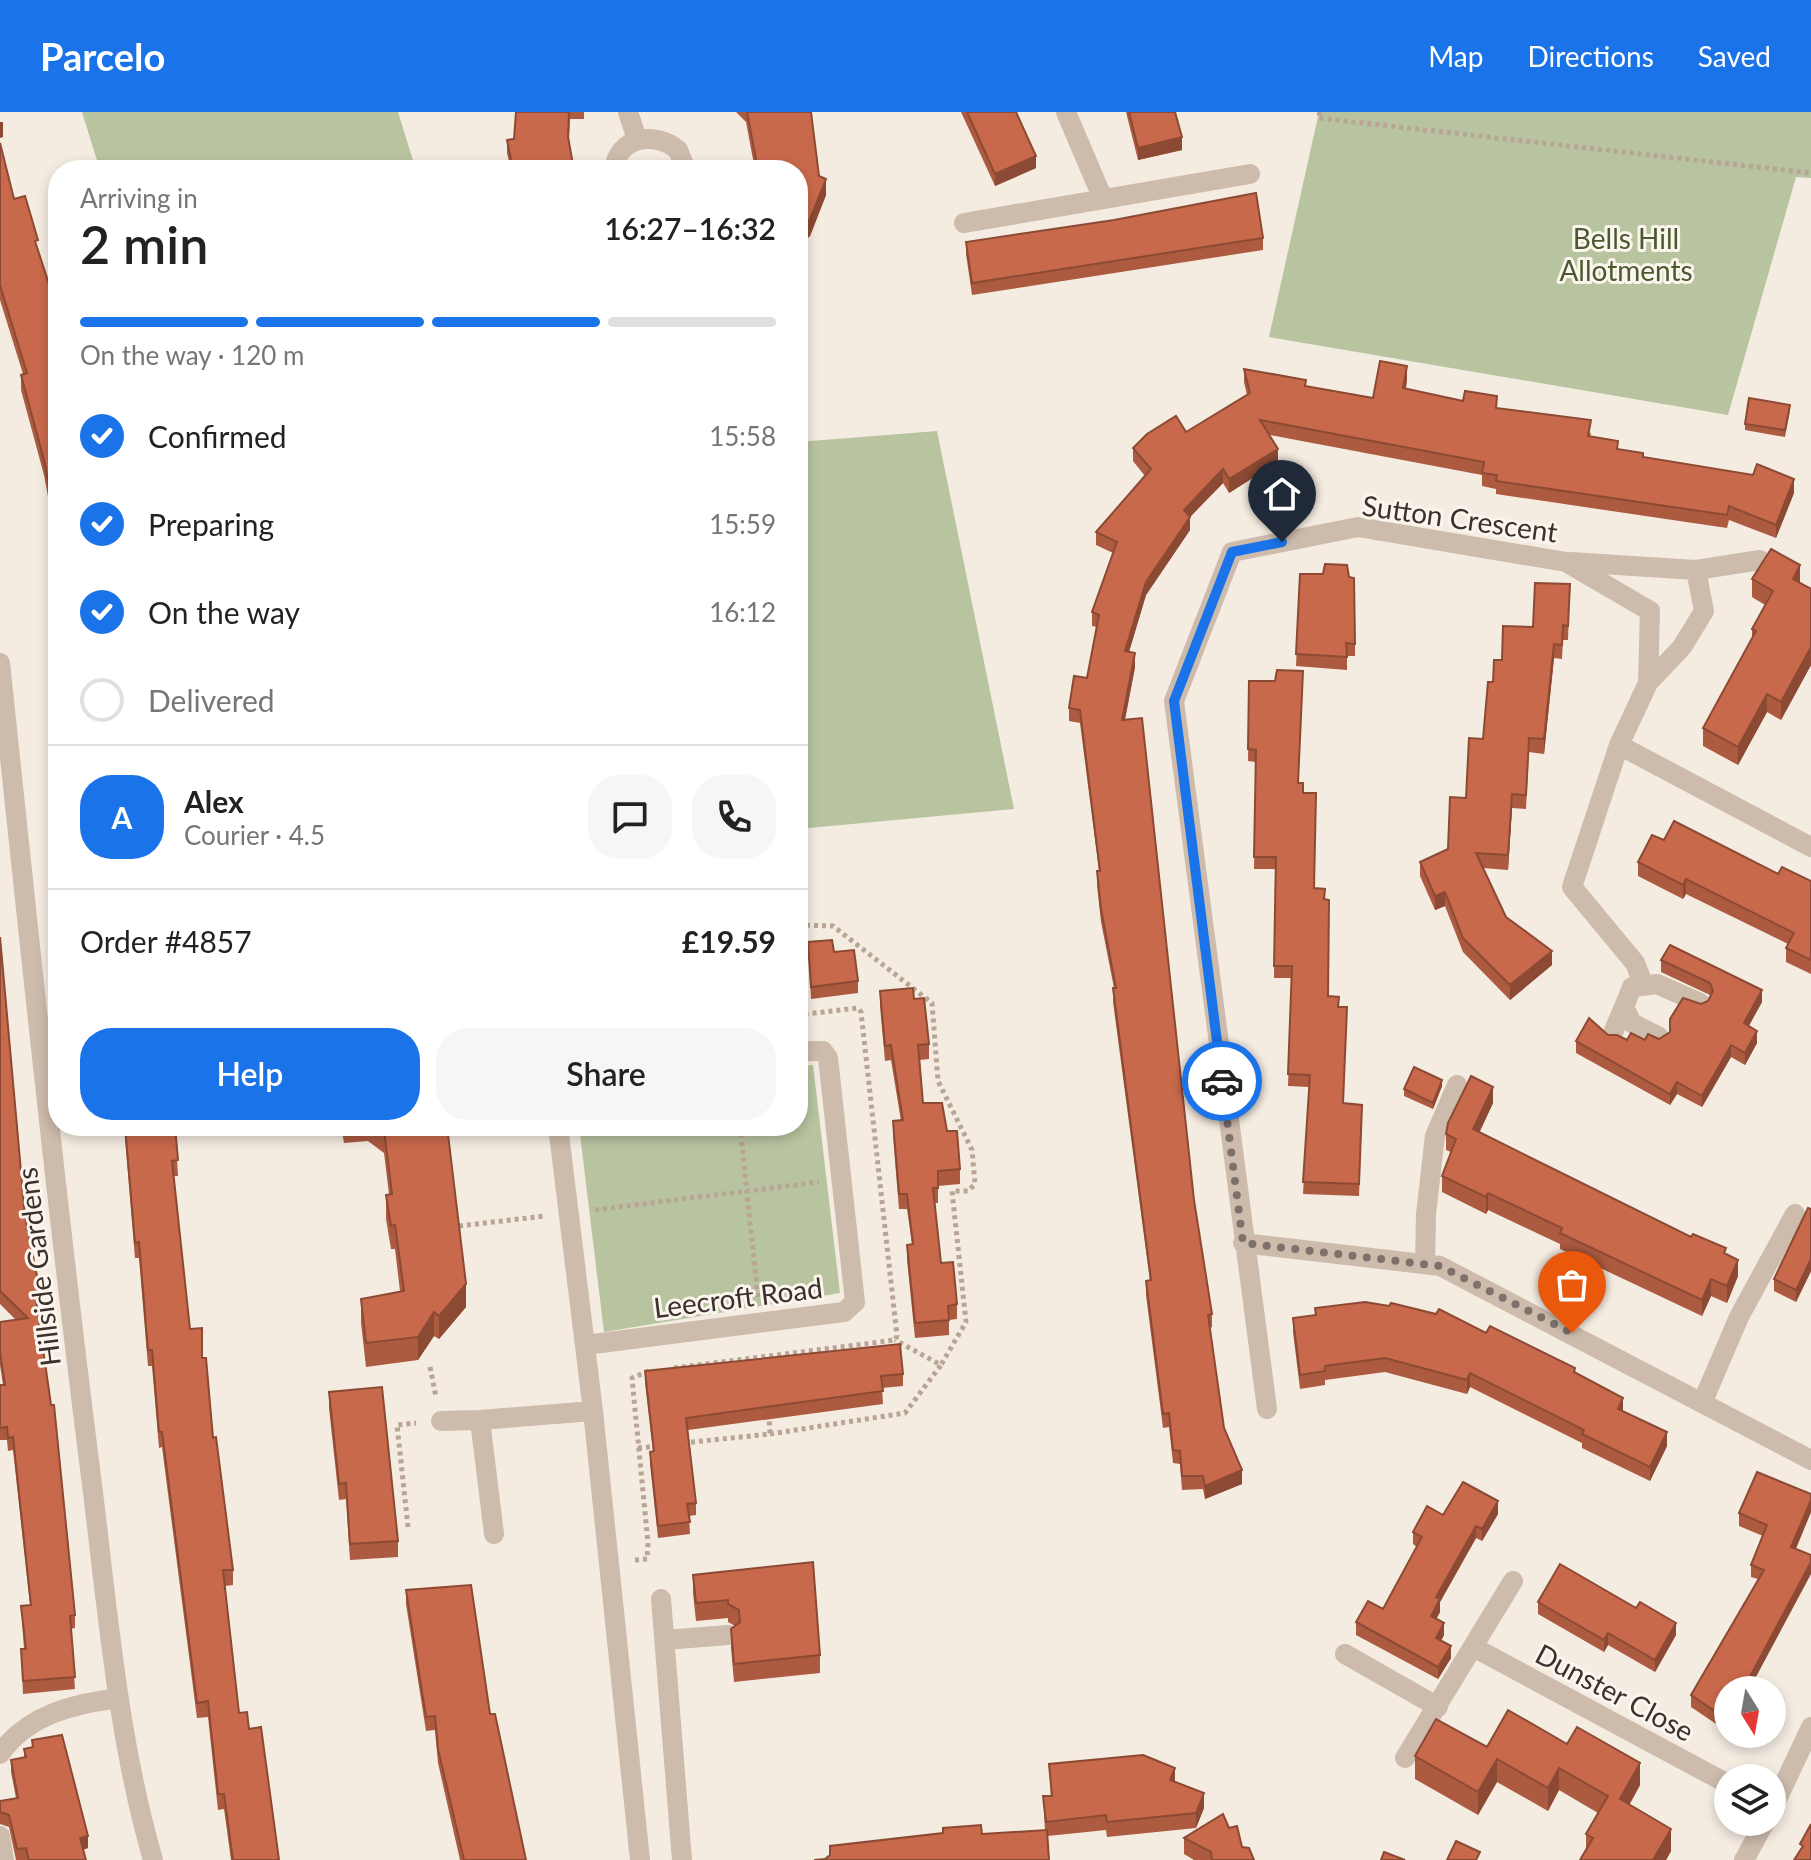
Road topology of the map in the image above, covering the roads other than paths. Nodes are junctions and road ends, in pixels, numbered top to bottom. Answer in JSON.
{"nodes":[{"id":1,"x":628,"y":112,"type":"edge"},
{"id":2,"x":1066,"y":112,"type":"edge"},
{"id":3,"x":637,"y":139,"type":"junction"},
{"id":4,"x":617,"y":160,"type":"edge"},
{"id":5,"x":682,"y":160,"type":"edge"},
{"id":6,"x":1250,"y":174,"type":"dead end"},
{"id":7,"x":1103,"y":199,"type":"junction"},
{"id":8,"x":964,"y":223,"type":"dead end"},
{"id":9,"x":1760,"y":560,"type":"edge"},
{"id":10,"x":1566,"y":562,"type":"junction"},
{"id":11,"x":1696,"y":570,"type":"junction"},
{"id":12,"x":0,"y":663,"type":"edge"},
{"id":13,"x":1648,"y":683,"type":"junction"},
{"id":14,"x":1619,"y":745,"type":"junction"},
{"id":15,"x":1811,"y":847,"type":"edge"},
{"id":16,"x":1644,"y":986,"type":"junction"},
{"id":17,"x":1700,"y":1003,"type":"edge"},
{"id":18,"x":1624,"y":1007,"type":"junction"},
{"id":19,"x":1612,"y":1035,"type":"edge"},
{"id":20,"x":1659,"y":1037,"type":"edge"},
{"id":21,"x":808,"y":1051,"type":"edge"},
{"id":22,"x":1457,"y":1085,"type":"dead end"},
{"id":23,"x":48,"y":1099,"type":"edge"},
{"id":24,"x":52,"y":1136,"type":"edge"},
{"id":25,"x":559,"y":1136,"type":"edge"},
{"id":26,"x":1795,"y":1214,"type":"dead end"},
{"id":27,"x":1243,"y":1243,"type":"junction"},
{"id":28,"x":1425,"y":1264,"type":"junction"},
{"id":29,"x":585,"y":1345,"type":"junction"},
{"id":30,"x":1703,"y":1401,"type":"junction"},
{"id":31,"x":1267,"y":1409,"type":"dead end"},
{"id":32,"x":593,"y":1411,"type":"junction"},
{"id":33,"x":480,"y":1420,"type":"junction"},
{"id":34,"x":441,"y":1421,"type":"road end"},
{"id":35,"x":1811,"y":1460,"type":"edge"},
{"id":36,"x":494,"y":1534,"type":"dead end"},
{"id":37,"x":1513,"y":1581,"type":"dead end"},
{"id":38,"x":661,"y":1599,"type":"dead end"},
{"id":39,"x":728,"y":1635,"type":"edge"},
{"id":40,"x":665,"y":1640,"type":"junction"},
{"id":41,"x":1475,"y":1648,"type":"junction"},
{"id":42,"x":1345,"y":1654,"type":"dead end"},
{"id":43,"x":119,"y":1698,"type":"junction"},
{"id":44,"x":1438,"y":1707,"type":"junction"},
{"id":45,"x":1810,"y":1734,"type":"edge"},
{"id":46,"x":0,"y":1754,"type":"edge"},
{"id":47,"x":1405,"y":1758,"type":"dead end"},
{"id":48,"x":1714,"y":1776,"type":"edge"},
{"id":49,"x":1786,"y":1781,"type":"edge"},
{"id":50,"x":0,"y":1836,"type":"edge"},
{"id":51,"x":1757,"y":1836,"type":"edge"},
{"id":52,"x":4,"y":1860,"type":"edge"},
{"id":53,"x":153,"y":1860,"type":"edge"},
{"id":54,"x":640,"y":1860,"type":"edge"},
{"id":55,"x":682,"y":1860,"type":"edge"},
{"id":56,"x":1744,"y":1860,"type":"edge"}],
"edges":[{"from":1,"to":3,"type":"street"},
{"from":2,"to":7,"type":"street"},
{"from":3,"to":4,"type":"street"},
{"from":3,"to":5,"type":"street"},
{"from":6,"to":7,"type":"street"},
{"from":7,"to":8,"type":"street"},
{"from":9,"to":11,"type":"street"},
{"from":10,"to":11,"type":"street"},
{"from":10,"to":13,"type":"street","name":"Sutton Crescent"},
{"from":10,"to":27,"type":"street","name":"Sutton Crescent"},
{"from":11,"to":13,"type":"street"},
{"from":12,"to":23,"type":"street","name":"Hillside Gardens"},
{"from":13,"to":14,"type":"street","name":"Sutton Crescent"},
{"from":14,"to":15,"type":"street"},
{"from":14,"to":16,"type":"street","name":"Sutton Crescent"},
{"from":16,"to":17,"type":"street"},
{"from":16,"to":18,"type":"street"},
{"from":18,"to":19,"type":"street"},
{"from":18,"to":20,"type":"street"},
{"from":21,"to":29,"type":"street","name":"Leecroft Road"},
{"from":22,"to":28,"type":"street"},
{"from":24,"to":43,"type":"street","name":"Hillside Gardens"},
{"from":25,"to":29,"type":"street"},
{"from":26,"to":30,"type":"street"},
{"from":27,"to":28,"type":"street"},
{"from":27,"to":31,"type":"street","name":"Sutton Crescent"},
{"from":28,"to":30,"type":"street"},
{"from":29,"to":32,"type":"street"},
{"from":30,"to":35,"type":"street"},
{"from":32,"to":33,"type":"street"},
{"from":32,"to":54,"type":"street"},
{"from":33,"to":34,"type":"street"},
{"from":33,"to":36,"type":"street"},
{"from":37,"to":41,"type":"street"},
{"from":38,"to":40,"type":"street"},
{"from":39,"to":40,"type":"street"},
{"from":40,"to":55,"type":"street"},
{"from":41,"to":44,"type":"street"},
{"from":41,"to":48,"type":"street","name":"Dunster Close"},
{"from":42,"to":44,"type":"street"},
{"from":43,"to":46,"type":"street"},
{"from":43,"to":53,"type":"street","name":"Hillside Gardens"},
{"from":44,"to":47,"type":"street"},
{"from":45,"to":49,"type":"street"},
{"from":50,"to":52,"type":"street"},
{"from":51,"to":56,"type":"street"}]}
